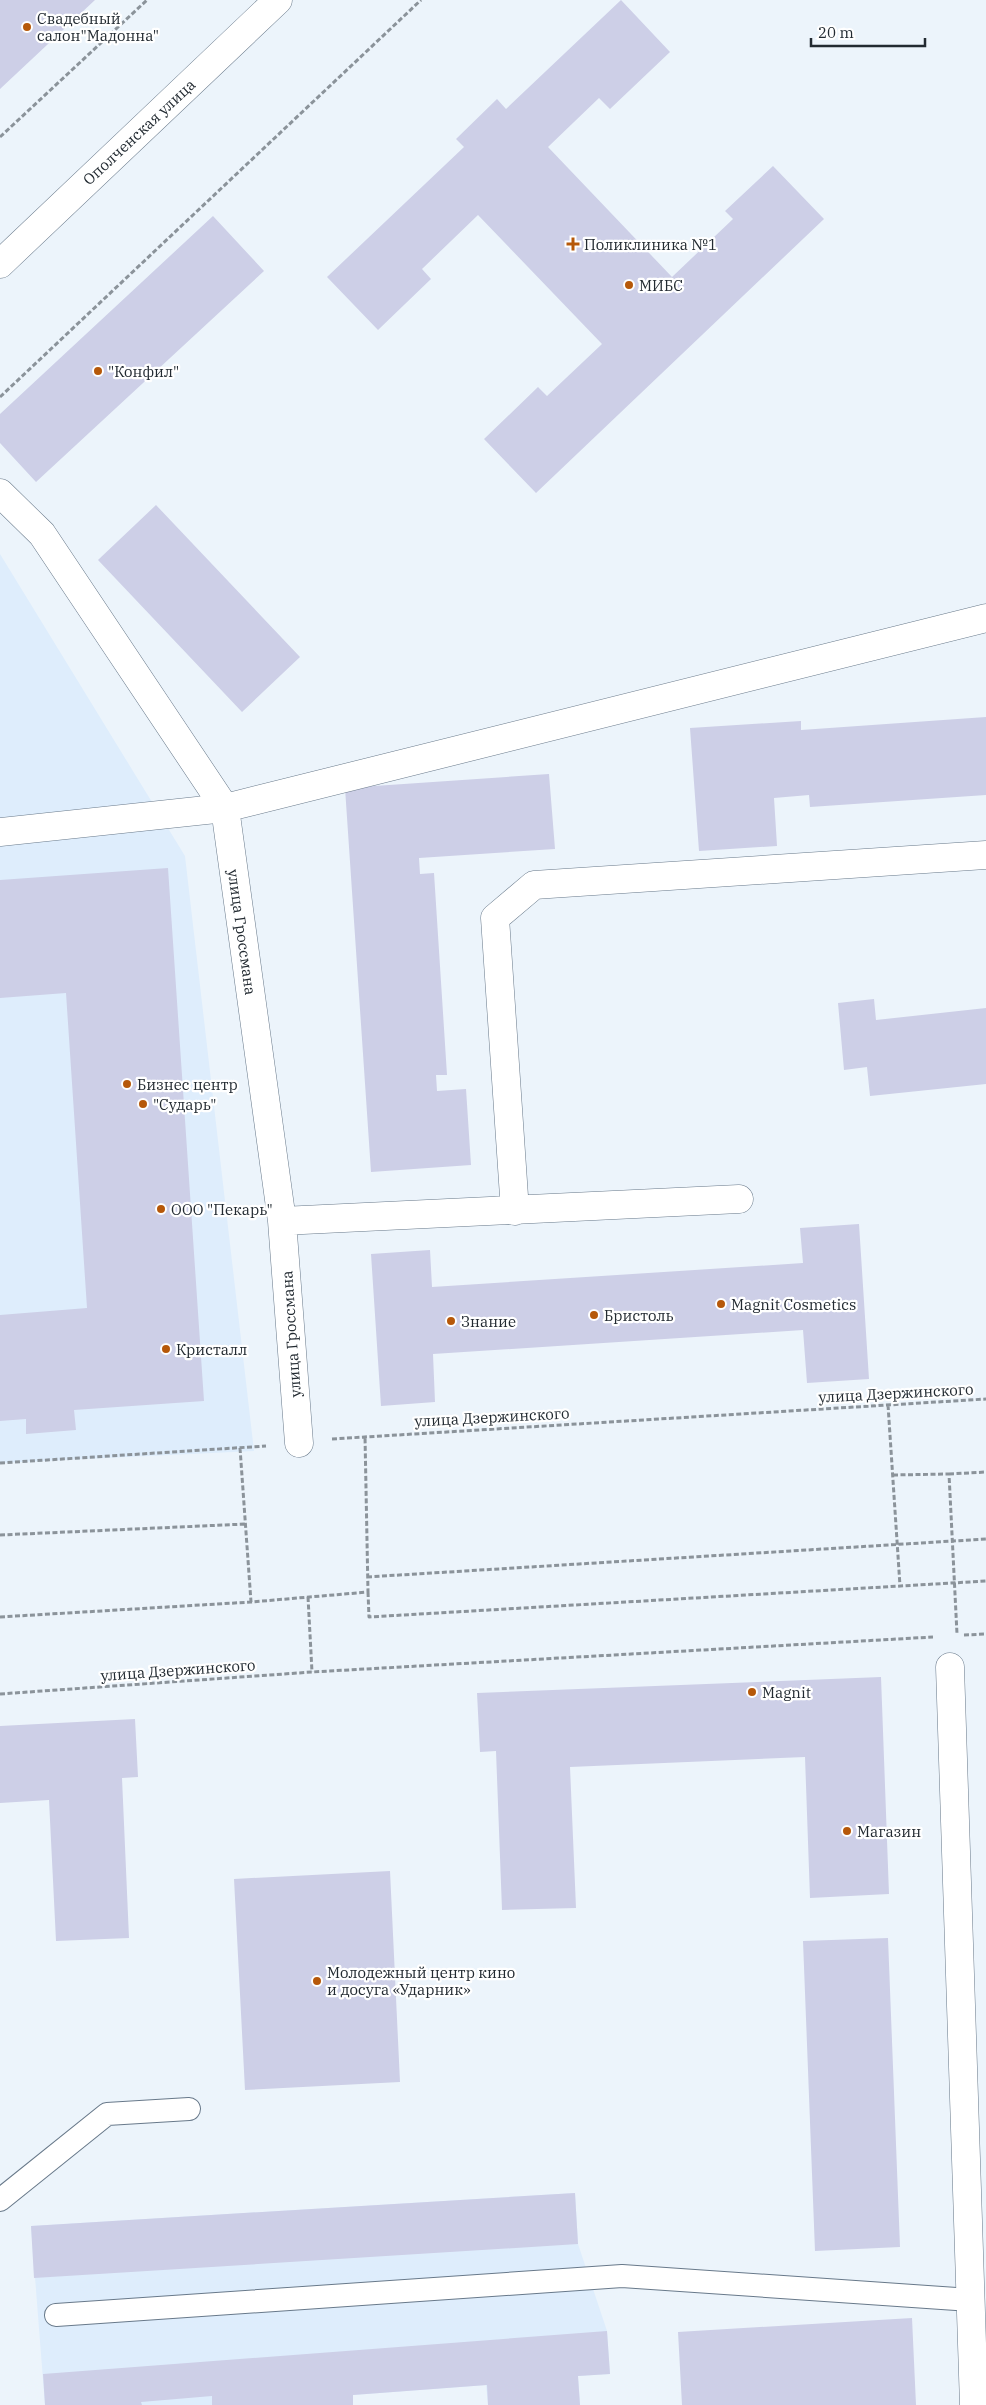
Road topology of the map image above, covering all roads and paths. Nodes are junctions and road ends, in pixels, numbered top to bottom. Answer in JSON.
{"nodes":[{"id":1,"x":146,"y":0,"type":"edge"},
{"id":2,"x":278,"y":0,"type":"edge"},
{"id":3,"x":421,"y":0,"type":"edge"},
{"id":4,"x":0,"y":138,"type":"edge"},
{"id":5,"x":0,"y":264,"type":"edge"},
{"id":6,"x":0,"y":387,"type":"edge"},
{"id":7,"x":5,"y":392,"type":"junction"},
{"id":8,"x":0,"y":397,"type":"edge"},
{"id":9,"x":0,"y":493,"type":"edge"},
{"id":10,"x":986,"y":618,"type":"edge"},
{"id":11,"x":225,"y":808,"type":"junction"},
{"id":12,"x":0,"y":832,"type":"edge"},
{"id":13,"x":986,"y":855,"type":"edge"},
{"id":14,"x":739,"y":1200,"type":"dead end"},
{"id":15,"x":515,"y":1211,"type":"junction"},
{"id":16,"x":282,"y":1221,"type":"junction"},
{"id":17,"x":986,"y":1399,"type":"edge"},
{"id":18,"x":888,"y":1404,"type":"junction"},
{"id":19,"x":365,"y":1436,"type":"junction"},
{"id":20,"x":299,"y":1443,"type":"junction"},
{"id":21,"x":240,"y":1448,"type":"junction"},
{"id":22,"x":0,"y":1463,"type":"edge"},
{"id":23,"x":986,"y":1472,"type":"edge"},
{"id":24,"x":949,"y":1474,"type":"junction"},
{"id":25,"x":893,"y":1475,"type":"junction"},
{"id":26,"x":246,"y":1524,"type":"junction"},
{"id":27,"x":0,"y":1535,"type":"edge"},
{"id":28,"x":986,"y":1539,"type":"edge"},
{"id":29,"x":952,"y":1541,"type":"junction"},
{"id":30,"x":897,"y":1543,"type":"junction"},
{"id":31,"x":367,"y":1577,"type":"junction"},
{"id":32,"x":986,"y":1581,"type":"edge"},
{"id":33,"x":954,"y":1583,"type":"junction"},
{"id":34,"x":900,"y":1586,"type":"junction"},
{"id":35,"x":368,"y":1592,"type":"junction"},
{"id":36,"x":308,"y":1597,"type":"junction"},
{"id":37,"x":251,"y":1602,"type":"junction"},
{"id":38,"x":0,"y":1618,"type":"edge"},
{"id":39,"x":986,"y":1634,"type":"edge"},
{"id":40,"x":947,"y":1636,"type":"dead end"},
{"id":41,"x":957,"y":1636,"type":"junction"},
{"id":42,"x":938,"y":1637,"type":"dead end"},
{"id":43,"x":950,"y":1667,"type":"dead end"},
{"id":44,"x":312,"y":1672,"type":"junction"},
{"id":45,"x":0,"y":1694,"type":"edge"},
{"id":46,"x":189,"y":2109,"type":"dead end"},
{"id":47,"x":0,"y":2200,"type":"edge"},
{"id":48,"x":971,"y":2300,"type":"junction"},
{"id":49,"x":56,"y":2315,"type":"dead end"},
{"id":50,"x":974,"y":2405,"type":"edge"}],
"edges":[{"from":1,"to":4,"type":"path"},
{"from":2,"to":5,"type":"street","name":"Ополченская улица"},
{"from":3,"to":7,"type":"path"},
{"from":6,"to":7,"type":"path"},
{"from":7,"to":8,"type":"path"},
{"from":9,"to":11,"type":"street","name":"улица Гроссмана"},
{"from":10,"to":11,"type":"street"},
{"from":11,"to":12,"type":"street"},
{"from":11,"to":16,"type":"street","name":"улица Гроссмана"},
{"from":13,"to":15,"type":"street"},
{"from":14,"to":15,"type":"street"},
{"from":15,"to":16,"type":"street"},
{"from":16,"to":20,"type":"street","name":"улица Гроссмана"},
{"from":17,"to":18,"type":"path","name":"улица Дзержинского"},
{"from":18,"to":19,"type":"path","name":"улица Дзержинского"},
{"from":18,"to":25,"type":"path"},
{"from":19,"to":20,"type":"path","name":"улица Дзержинского"},
{"from":19,"to":31,"type":"path"},
{"from":20,"to":21,"type":"path","name":"улица Дзержинского"},
{"from":21,"to":22,"type":"path","name":"улица Дзержинского"},
{"from":21,"to":26,"type":"path"},
{"from":23,"to":24,"type":"path"},
{"from":24,"to":25,"type":"path"},
{"from":24,"to":29,"type":"path"},
{"from":25,"to":30,"type":"path"},
{"from":26,"to":27,"type":"path"},
{"from":26,"to":37,"type":"path"},
{"from":28,"to":29,"type":"path"},
{"from":29,"to":30,"type":"path"},
{"from":29,"to":33,"type":"path"},
{"from":30,"to":31,"type":"path"},
{"from":30,"to":34,"type":"path"},
{"from":31,"to":35,"type":"path"},
{"from":32,"to":33,"type":"path"},
{"from":33,"to":34,"type":"path"},
{"from":33,"to":41,"type":"path"},
{"from":34,"to":35,"type":"path"},
{"from":35,"to":36,"type":"path"},
{"from":36,"to":37,"type":"path"},
{"from":36,"to":44,"type":"path"},
{"from":37,"to":38,"type":"path"},
{"from":39,"to":41,"type":"path"},
{"from":40,"to":41,"type":"path"},
{"from":42,"to":44,"type":"path","name":"улица Дзержинского"},
{"from":43,"to":48,"type":"street"},
{"from":44,"to":45,"type":"path","name":"улица Дзержинского"},
{"from":46,"to":47,"type":"lane"},
{"from":48,"to":49,"type":"lane"},
{"from":48,"to":50,"type":"street"}]}
